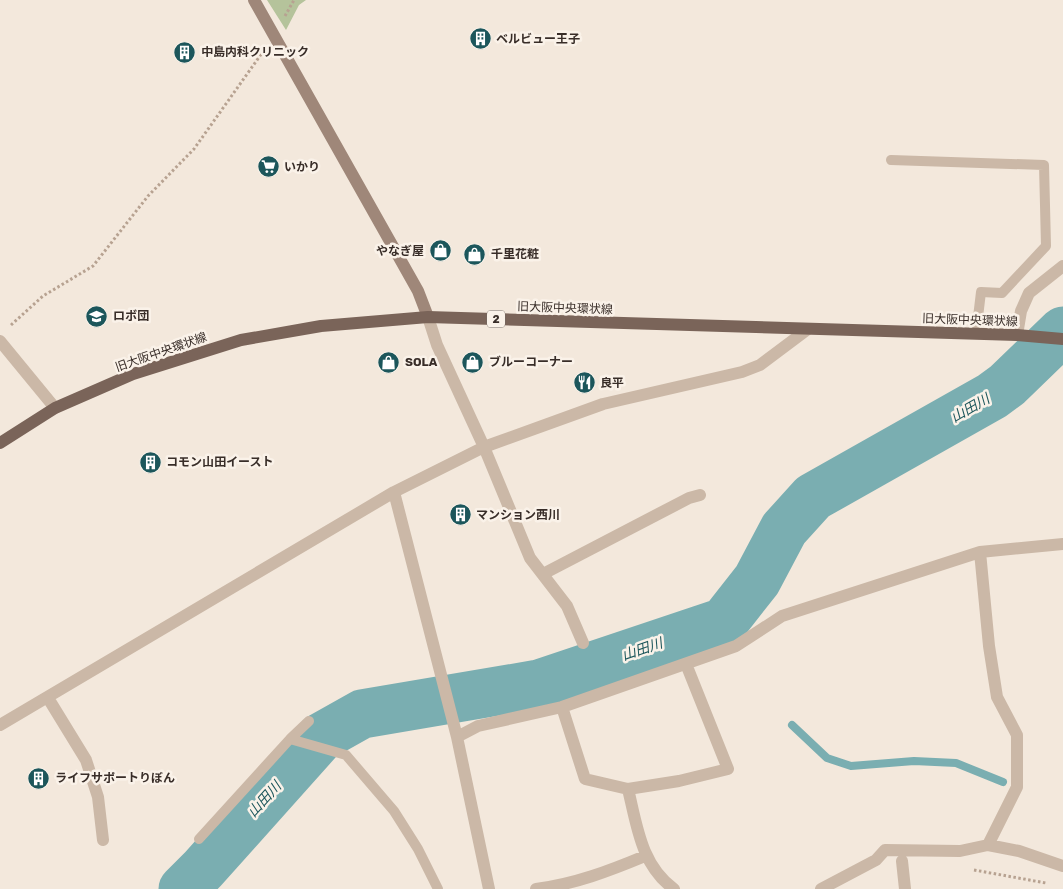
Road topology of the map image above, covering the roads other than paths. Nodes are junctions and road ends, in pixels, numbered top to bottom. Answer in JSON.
{"nodes":[{"id":1,"x":254,"y":0,"type":"edge"},
{"id":2,"x":891,"y":160,"type":"dead end"},
{"id":3,"x":1063,"y":266,"type":"edge"},
{"id":4,"x":428,"y":317,"type":"junction"},
{"id":5,"x":808,"y":330,"type":"junction"},
{"id":6,"x":976,"y":334,"type":"junction"},
{"id":7,"x":1016,"y":335,"type":"junction"},
{"id":8,"x":1063,"y":339,"type":"edge"},
{"id":9,"x":0,"y":341,"type":"edge"},
{"id":10,"x":56,"y":408,"type":"junction"},
{"id":11,"x":0,"y":443,"type":"edge"},
{"id":12,"x":484,"y":447,"type":"junction"},
{"id":13,"x":394,"y":492,"type":"junction"},
{"id":14,"x":700,"y":495,"type":"dead end"},
{"id":15,"x":1063,"y":544,"type":"edge"},
{"id":16,"x":980,"y":552,"type":"junction"},
{"id":17,"x":543,"y":574,"type":"junction"},
{"id":18,"x":583,"y":643,"type":"dead end"},
{"id":19,"x":686,"y":664,"type":"junction"},
{"id":20,"x":48,"y":698,"type":"junction"},
{"id":21,"x":562,"y":707,"type":"junction"},
{"id":22,"x":309,"y":721,"type":"dead end"},
{"id":23,"x":0,"y":725,"type":"edge"},
{"id":24,"x":457,"y":737,"type":"junction"},
{"id":25,"x":290,"y":739,"type":"junction"},
{"id":26,"x":628,"y":789,"type":"junction"},
{"id":27,"x":199,"y":839,"type":"dead end"},
{"id":28,"x":103,"y":840,"type":"dead end"},
{"id":29,"x":988,"y":845,"type":"junction"},
{"id":30,"x":645,"y":856,"type":"junction"},
{"id":31,"x":902,"y":861,"type":"dead end"},
{"id":32,"x":1063,"y":866,"type":"edge"},
{"id":33,"x":438,"y":889,"type":"edge"},
{"id":34,"x":489,"y":889,"type":"edge"},
{"id":35,"x":536,"y":889,"type":"edge"},
{"id":36,"x":674,"y":889,"type":"edge"},
{"id":37,"x":821,"y":889,"type":"edge"},
{"id":38,"x":905,"y":889,"type":"edge"}],
"edges":[{"from":1,"to":4,"type":"street"},
{"from":2,"to":6,"type":"lane"},
{"from":3,"to":7,"type":"street"},
{"from":4,"to":5,"type":"main road","name":"旧大阪中央環状線","number":"2"},
{"from":4,"to":10,"type":"main road","name":"旧大阪中央環状線","number":"2"},
{"from":4,"to":12,"type":"street"},
{"from":5,"to":6,"type":"main road","name":"旧大阪中央環状線","number":"2"},
{"from":5,"to":12,"type":"street"},
{"from":6,"to":7,"type":"main road","name":"旧大阪中央環状線","number":"2"},
{"from":7,"to":8,"type":"main road","name":"旧大阪中央環状線","number":"2"},
{"from":9,"to":10,"type":"street"},
{"from":10,"to":11,"type":"main road","name":"旧大阪中央環状線","number":"2"},
{"from":12,"to":13,"type":"street"},
{"from":12,"to":17,"type":"street"},
{"from":13,"to":20,"type":"street"},
{"from":13,"to":24,"type":"street"},
{"from":14,"to":17,"type":"street"},
{"from":15,"to":16,"type":"street"},
{"from":16,"to":19,"type":"street"},
{"from":16,"to":29,"type":"street"},
{"from":17,"to":18,"type":"street"},
{"from":19,"to":21,"type":"street"},
{"from":19,"to":26,"type":"street"},
{"from":20,"to":23,"type":"street"},
{"from":20,"to":28,"type":"street"},
{"from":21,"to":24,"type":"street"},
{"from":21,"to":26,"type":"street"},
{"from":22,"to":25,"type":"lane"},
{"from":24,"to":34,"type":"street"},
{"from":25,"to":27,"type":"lane"},
{"from":25,"to":33,"type":"lane"},
{"from":26,"to":30,"type":"street"},
{"from":29,"to":32,"type":"street"},
{"from":29,"to":37,"type":"street"},
{"from":30,"to":35,"type":"street"},
{"from":30,"to":36,"type":"street"},
{"from":31,"to":38,"type":"street"}]}
